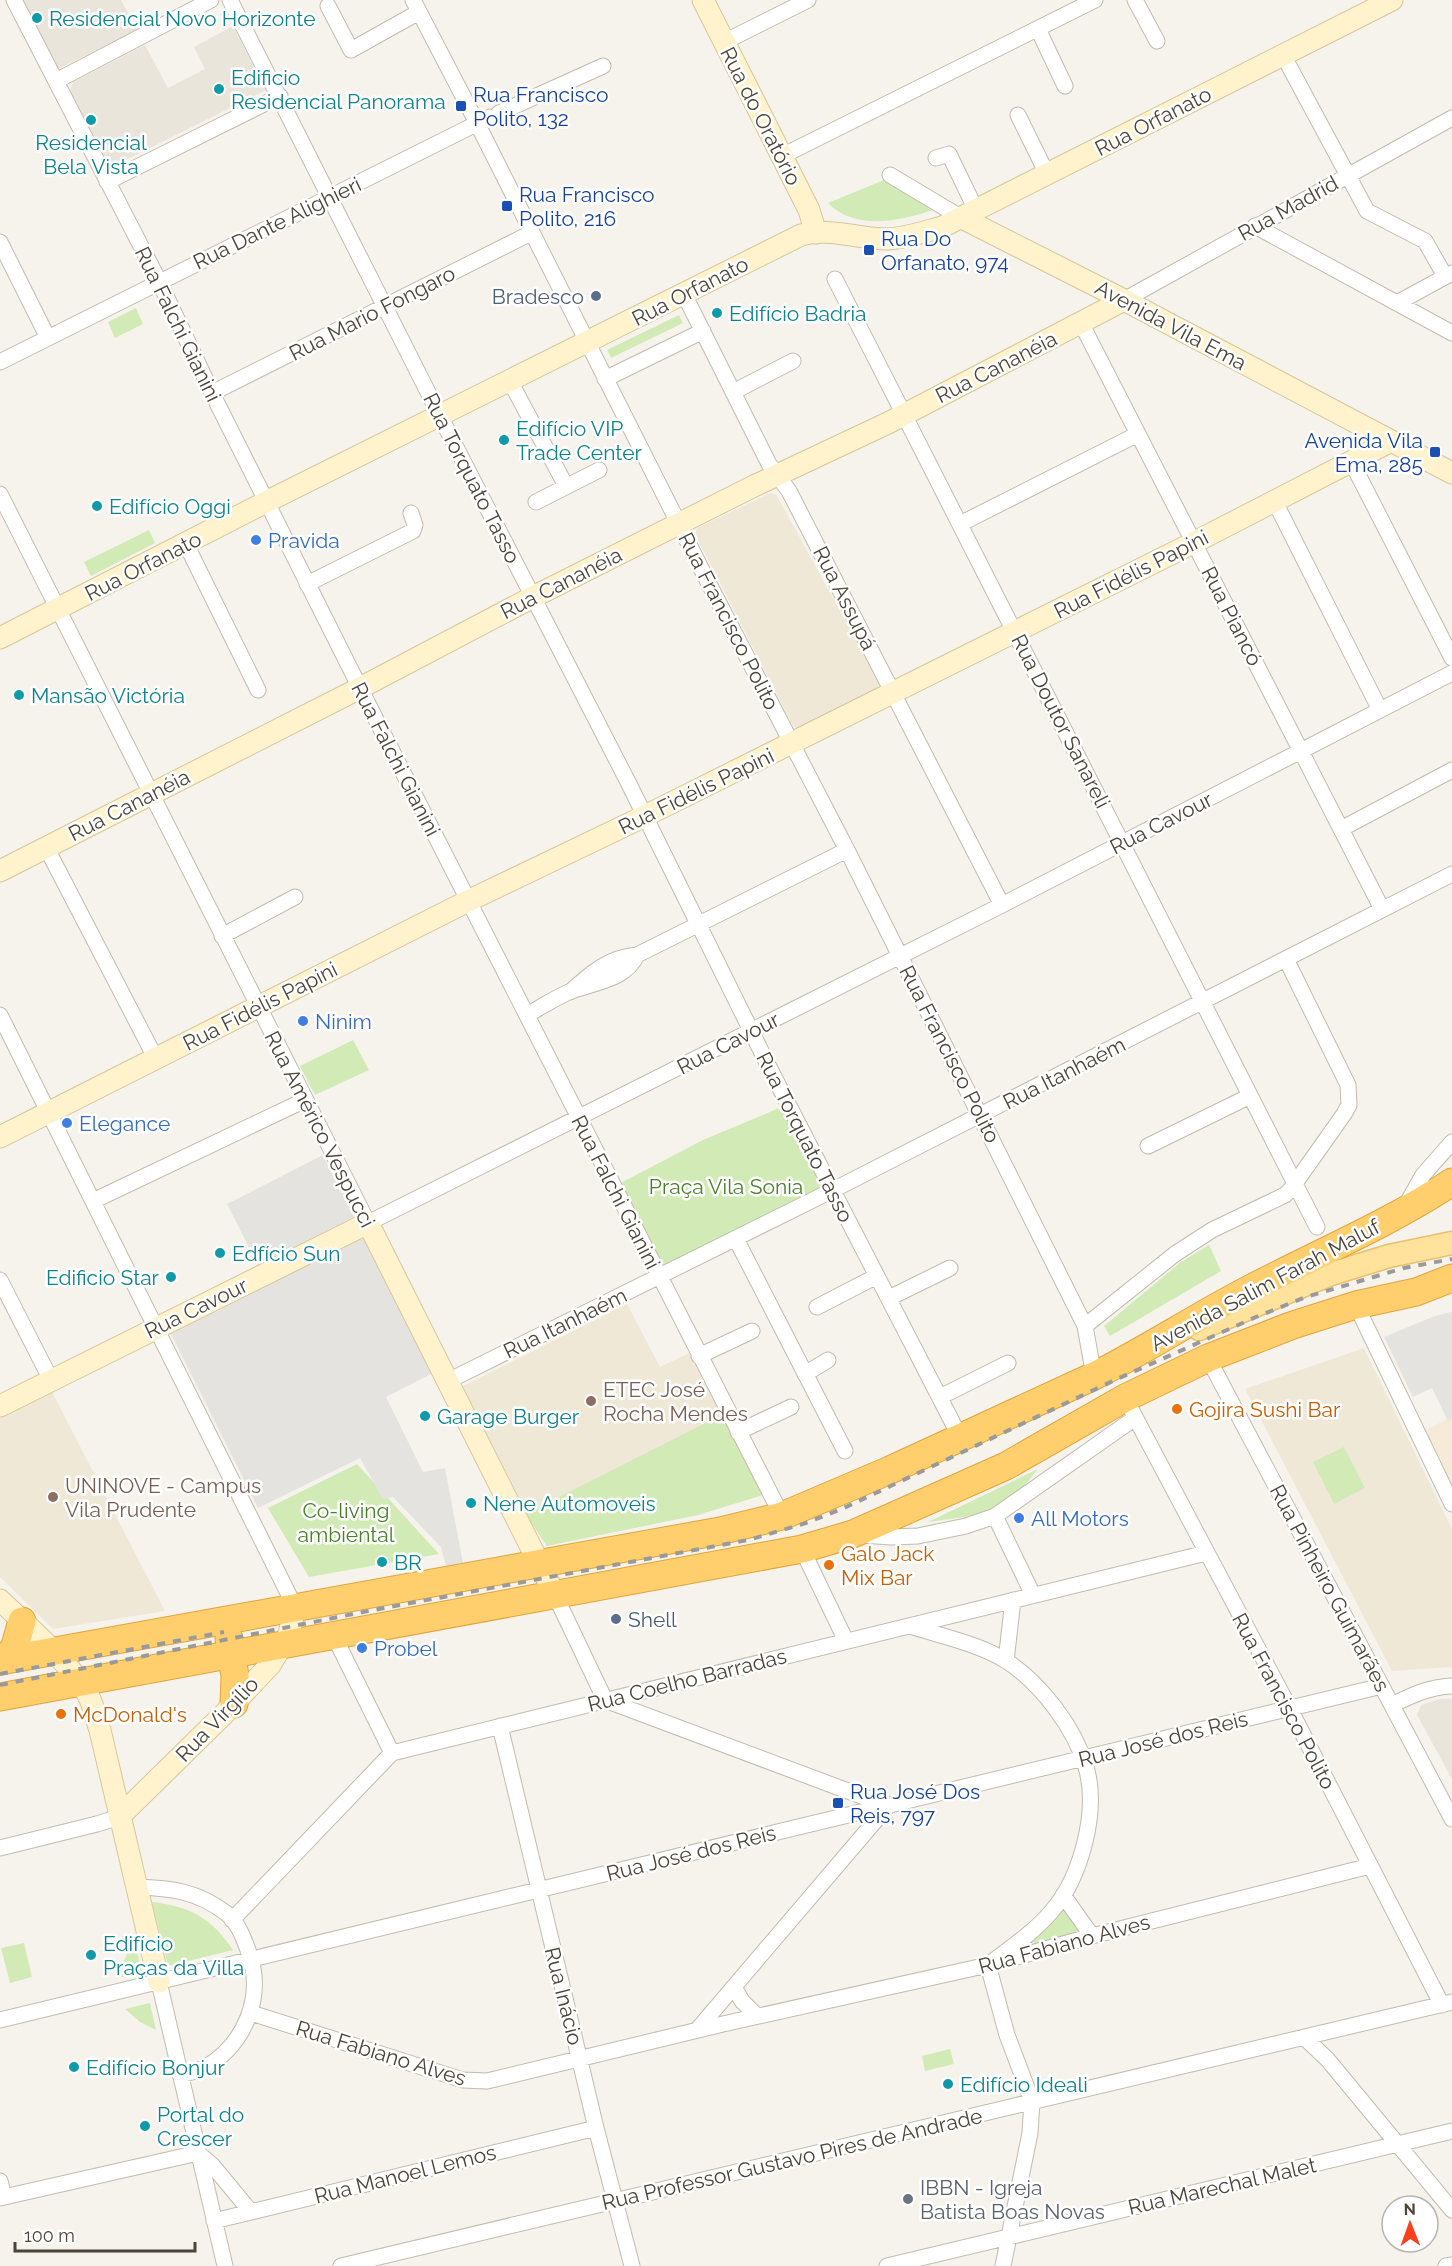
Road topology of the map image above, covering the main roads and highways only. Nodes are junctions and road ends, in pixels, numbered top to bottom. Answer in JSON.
{"nodes":[{"id":1,"x":1452,"y":1182,"type":"edge"},
{"id":2,"x":1452,"y":1243,"type":"edge"},
{"id":3,"x":1452,"y":1278,"type":"edge"},
{"id":4,"x":1452,"y":1289,"type":"edge"},
{"id":5,"x":1416,"y":1292,"type":"junction"},
{"id":6,"x":1127,"y":1360,"type":"junction"},
{"id":7,"x":226,"y":1620,"type":"junction"},
{"id":8,"x":22,"y":1621,"type":"road end"},
{"id":9,"x":231,"y":1654,"type":"junction"},
{"id":10,"x":3,"y":1660,"type":"edge"},
{"id":11,"x":0,"y":1697,"type":"edge"},
{"id":12,"x":234,"y":1704,"type":"road end"}],
"edges":[{"from":1,"to":6,"type":"highway","name":"Avenida Salim Farah Maluf"},
{"from":2,"to":6,"type":"main road"},
{"from":3,"to":5,"type":"highway"},
{"from":4,"to":5,"type":"main road"},
{"from":5,"to":9,"type":"highway"},
{"from":6,"to":7,"type":"highway","name":"Avenida Salim Farah Maluf"},
{"from":7,"to":9,"type":"highway"},
{"from":7,"to":10,"type":"highway","name":"Avenida Salim Farah Maluf"},
{"from":8,"to":10,"type":"highway"},
{"from":9,"to":11,"type":"highway"},
{"from":9,"to":12,"type":"highway"}]}
